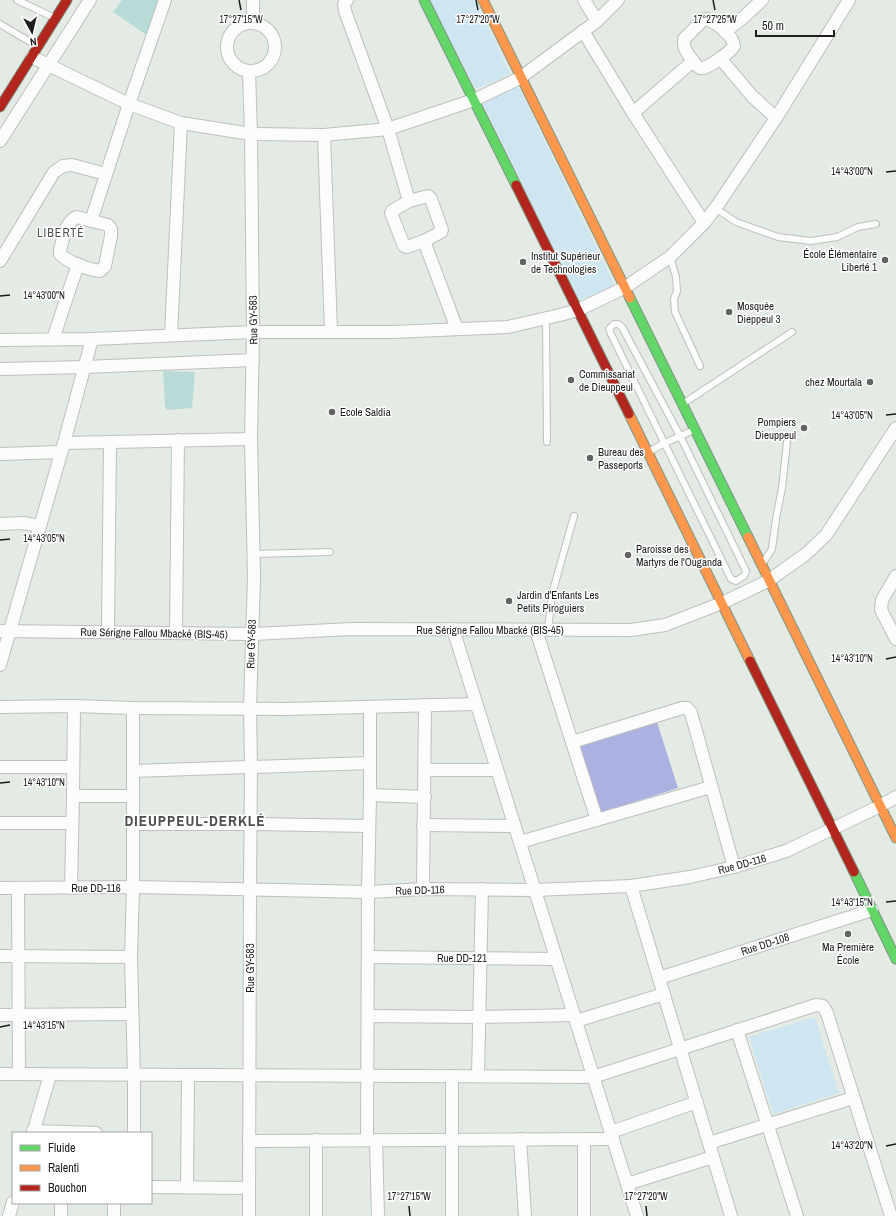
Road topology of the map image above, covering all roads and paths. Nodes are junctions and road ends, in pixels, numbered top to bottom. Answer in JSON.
{"nodes":[{"id":1,"x":17,"y":0,"type":"edge"},
{"id":2,"x":67,"y":0,"type":"edge"},
{"id":3,"x":90,"y":0,"type":"edge"},
{"id":4,"x":165,"y":0,"type":"edge"},
{"id":5,"x":253,"y":0,"type":"edge"},
{"id":6,"x":347,"y":0,"type":"edge"},
{"id":7,"x":424,"y":0,"type":"edge"},
{"id":8,"x":483,"y":0,"type":"edge"},
{"id":9,"x":584,"y":0,"type":"edge"},
{"id":10,"x":618,"y":0,"type":"edge"},
{"id":11,"x":762,"y":0,"type":"edge"},
{"id":12,"x":849,"y":0,"type":"edge"},
{"id":13,"x":56,"y":18,"type":"junction"},
{"id":14,"x":597,"y":21,"type":"junction"},
{"id":15,"x":253,"y":22,"type":"junction"},
{"id":16,"x":0,"y":24,"type":"edge"},
{"id":17,"x":583,"y":31,"type":"junction"},
{"id":18,"x":725,"y":32,"type":"junction"},
{"id":19,"x":35,"y":52,"type":"junction"},
{"id":20,"x":720,"y":58,"type":"junction"},
{"id":21,"x":693,"y":62,"type":"junction"},
{"id":22,"x":48,"y":65,"type":"junction"},
{"id":23,"x":248,"y":71,"type":"junction"},
{"id":24,"x":520,"y":78,"type":"junction"},
{"id":25,"x":474,"y":100,"type":"junction"},
{"id":26,"x":129,"y":104,"type":"junction"},
{"id":27,"x":0,"y":107,"type":"edge"},
{"id":28,"x":633,"y":113,"type":"junction"},
{"id":29,"x":776,"y":118,"type":"junction"},
{"id":30,"x":181,"y":123,"type":"junction"},
{"id":31,"x":388,"y":129,"type":"junction"},
{"id":32,"x":250,"y":134,"type":"junction"},
{"id":33,"x":324,"y":135,"type":"junction"},
{"id":34,"x":0,"y":141,"type":"edge"},
{"id":35,"x":106,"y":174,"type":"junction"},
{"id":36,"x":409,"y":201,"type":"junction"},
{"id":37,"x":715,"y":208,"type":"junction"},
{"id":38,"x":91,"y":221,"type":"junction"},
{"id":39,"x":704,"y":223,"type":"junction"},
{"id":40,"x":876,"y":224,"type":"dead end"},
{"id":41,"x":424,"y":241,"type":"junction"},
{"id":42,"x":670,"y":257,"type":"junction"},
{"id":43,"x":0,"y":261,"type":"edge"},
{"id":44,"x":78,"y":264,"type":"junction"},
{"id":45,"x":624,"y":288,"type":"junction"},
{"id":46,"x":578,"y":310,"type":"junction"},
{"id":47,"x":546,"y":318,"type":"junction"},
{"id":48,"x":457,"y":329,"type":"junction"},
{"id":49,"x":331,"y":331,"type":"junction"},
{"id":50,"x":253,"y":332,"type":"junction"},
{"id":51,"x":792,"y":332,"type":"dead end"},
{"id":52,"x":171,"y":336,"type":"junction"},
{"id":53,"x":53,"y":339,"type":"junction"},
{"id":54,"x":92,"y":339,"type":"junction"},
{"id":55,"x":0,"y":340,"type":"edge"},
{"id":56,"x":253,"y":360,"type":"junction"},
{"id":57,"x":700,"y":366,"type":"dead end"},
{"id":58,"x":85,"y":368,"type":"junction"},
{"id":59,"x":0,"y":370,"type":"edge"},
{"id":60,"x":682,"y":404,"type":"junction"},
{"id":61,"x":896,"y":428,"type":"edge"},
{"id":62,"x":695,"y":430,"type":"junction"},
{"id":63,"x":680,"y":436,"type":"junction"},
{"id":64,"x":251,"y":439,"type":"junction"},
{"id":65,"x":178,"y":440,"type":"junction"},
{"id":66,"x":110,"y":442,"type":"junction"},
{"id":67,"x":547,"y":442,"type":"dead end"},
{"id":68,"x":787,"y":442,"type":"dead end"},
{"id":69,"x":664,"y":443,"type":"junction"},
{"id":70,"x":63,"y":448,"type":"junction"},
{"id":71,"x":648,"y":452,"type":"junction"},
{"id":72,"x":0,"y":454,"type":"edge"},
{"id":73,"x":574,"y":516,"type":"dead end"},
{"id":74,"x":0,"y":524,"type":"edge"},
{"id":75,"x":40,"y":526,"type":"junction"},
{"id":76,"x":330,"y":552,"type":"dead end"},
{"id":77,"x":253,"y":554,"type":"junction"},
{"id":78,"x":761,"y":567,"type":"junction"},
{"id":79,"x":896,"y":576,"type":"edge"},
{"id":80,"x":768,"y":580,"type":"junction"},
{"id":81,"x":722,"y":603,"type":"junction"},
{"id":82,"x":453,"y":629,"type":"junction"},
{"id":83,"x":542,"y":630,"type":"junction"},
{"id":84,"x":5,"y":631,"type":"edge"},
{"id":85,"x":108,"y":632,"type":"junction"},
{"id":86,"x":176,"y":633,"type":"junction"},
{"id":87,"x":252,"y":634,"type":"junction"},
{"id":88,"x":896,"y":639,"type":"edge"},
{"id":89,"x":0,"y":665,"type":"edge"},
{"id":90,"x":476,"y":704,"type":"junction"},
{"id":91,"x":426,"y":705,"type":"junction"},
{"id":92,"x":74,"y":706,"type":"junction"},
{"id":93,"x":0,"y":707,"type":"edge"},
{"id":94,"x":370,"y":707,"type":"junction"},
{"id":95,"x":133,"y":708,"type":"junction"},
{"id":96,"x":250,"y":708,"type":"junction"},
{"id":97,"x":572,"y":742,"type":"junction"},
{"id":98,"x":370,"y":763,"type":"junction"},
{"id":99,"x":252,"y":766,"type":"junction"},
{"id":100,"x":0,"y":767,"type":"edge"},
{"id":101,"x":73,"y":767,"type":"junction"},
{"id":102,"x":133,"y":770,"type":"junction"},
{"id":103,"x":425,"y":770,"type":"junction"},
{"id":104,"x":497,"y":770,"type":"junction"},
{"id":105,"x":711,"y":787,"type":"junction"},
{"id":106,"x":370,"y":795,"type":"junction"},
{"id":107,"x":74,"y":796,"type":"junction"},
{"id":108,"x":133,"y":796,"type":"junction"},
{"id":109,"x":425,"y":797,"type":"junction"},
{"id":110,"x":896,"y":797,"type":"edge"},
{"id":111,"x":880,"y":806,"type":"junction"},
{"id":112,"x":597,"y":820,"type":"junction"},
{"id":113,"x":0,"y":823,"type":"edge"},
{"id":114,"x":72,"y":823,"type":"junction"},
{"id":115,"x":133,"y":824,"type":"junction"},
{"id":116,"x":250,"y":824,"type":"junction"},
{"id":117,"x":423,"y":825,"type":"junction"},
{"id":118,"x":369,"y":826,"type":"junction"},
{"id":119,"x":514,"y":826,"type":"junction"},
{"id":120,"x":832,"y":830,"type":"junction"},
{"id":121,"x":896,"y":838,"type":"edge"},
{"id":122,"x":520,"y":842,"type":"junction"},
{"id":123,"x":734,"y":867,"type":"junction"},
{"id":124,"x":630,"y":886,"type":"junction"},
{"id":125,"x":0,"y":888,"type":"edge"},
{"id":126,"x":18,"y":888,"type":"junction"},
{"id":127,"x":71,"y":888,"type":"junction"},
{"id":128,"x":133,"y":888,"type":"junction"},
{"id":129,"x":423,"y":889,"type":"junction"},
{"id":130,"x":482,"y":889,"type":"junction"},
{"id":131,"x":250,"y":890,"type":"junction"},
{"id":132,"x":535,"y":890,"type":"junction"},
{"id":133,"x":368,"y":892,"type":"junction"},
{"id":134,"x":872,"y":910,"type":"junction"},
{"id":135,"x":0,"y":956,"type":"edge"},
{"id":136,"x":19,"y":956,"type":"junction"},
{"id":137,"x":131,"y":957,"type":"junction"},
{"id":138,"x":368,"y":957,"type":"junction"},
{"id":139,"x":481,"y":958,"type":"junction"},
{"id":140,"x":556,"y":959,"type":"junction"},
{"id":141,"x":896,"y":959,"type":"edge"},
{"id":142,"x":659,"y":978,"type":"junction"},
{"id":143,"x":664,"y":994,"type":"junction"},
{"id":144,"x":0,"y":1014,"type":"edge"},
{"id":145,"x":132,"y":1014,"type":"junction"},
{"id":146,"x":19,"y":1015,"type":"junction"},
{"id":147,"x":368,"y":1016,"type":"junction"},
{"id":148,"x":480,"y":1017,"type":"junction"},
{"id":149,"x":575,"y":1018,"type":"junction"},
{"id":150,"x":737,"y":1030,"type":"junction"},
{"id":151,"x":680,"y":1048,"type":"junction"},
{"id":152,"x":0,"y":1074,"type":"edge"},
{"id":153,"x":19,"y":1074,"type":"junction"},
{"id":154,"x":50,"y":1075,"type":"junction"},
{"id":155,"x":134,"y":1075,"type":"junction"},
{"id":156,"x":188,"y":1075,"type":"junction"},
{"id":157,"x":249,"y":1075,"type":"junction"},
{"id":158,"x":368,"y":1075,"type":"junction"},
{"id":159,"x":452,"y":1076,"type":"junction"},
{"id":160,"x":478,"y":1076,"type":"junction"},
{"id":161,"x":593,"y":1076,"type":"junction"},
{"id":162,"x":853,"y":1098,"type":"junction"},
{"id":163,"x":697,"y":1102,"type":"junction"},
{"id":164,"x":768,"y":1125,"type":"junction"},
{"id":165,"x":33,"y":1132,"type":"edge"},
{"id":166,"x":134,"y":1132,"type":"edge"},
{"id":167,"x":612,"y":1136,"type":"junction"},
{"id":168,"x":584,"y":1138,"type":"junction"},
{"id":169,"x":452,"y":1139,"type":"junction"},
{"id":170,"x":520,"y":1139,"type":"junction"},
{"id":171,"x":316,"y":1140,"type":"junction"},
{"id":172,"x":372,"y":1140,"type":"junction"},
{"id":173,"x":249,"y":1141,"type":"junction"},
{"id":174,"x":709,"y":1144,"type":"junction"},
{"id":175,"x":714,"y":1157,"type":"junction"},
{"id":176,"x":627,"y":1184,"type":"junction"},
{"id":177,"x":152,"y":1187,"type":"edge"},
{"id":178,"x":187,"y":1187,"type":"junction"},
{"id":179,"x":249,"y":1188,"type":"junction"},
{"id":180,"x":12,"y":1204,"type":"edge"},
{"id":181,"x":61,"y":1204,"type":"edge"},
{"id":182,"x":114,"y":1204,"type":"edge"},
{"id":183,"x":9,"y":1216,"type":"edge"},
{"id":184,"x":61,"y":1216,"type":"edge"},
{"id":185,"x":114,"y":1216,"type":"edge"},
{"id":186,"x":249,"y":1216,"type":"edge"},
{"id":187,"x":316,"y":1216,"type":"edge"},
{"id":188,"x":378,"y":1216,"type":"edge"},
{"id":189,"x":452,"y":1216,"type":"edge"},
{"id":190,"x":525,"y":1216,"type":"edge"},
{"id":191,"x":584,"y":1216,"type":"edge"},
{"id":192,"x":637,"y":1216,"type":"edge"},
{"id":193,"x":732,"y":1216,"type":"edge"},
{"id":194,"x":797,"y":1216,"type":"edge"},
{"id":195,"x":891,"y":1216,"type":"edge"}],
"edges":[{"from":1,"to":13,"type":"lane"},
{"from":2,"to":13,"type":"street"},
{"from":3,"to":22,"type":"street"},
{"from":4,"to":26,"type":"street"},
{"from":5,"to":15,"type":"street"},
{"from":6,"to":31,"type":"street"},
{"from":7,"to":25,"type":"street"},
{"from":8,"to":24,"type":"street"},
{"from":9,"to":14,"type":"street"},
{"from":10,"to":14,"type":"street"},
{"from":11,"to":18,"type":"street"},
{"from":12,"to":29,"type":"street"},
{"from":13,"to":19,"type":"street"},
{"from":14,"to":17,"type":"street"},
{"from":15,"to":23,"type":"street"},
{"from":15,"to":23,"type":"street"},
{"from":16,"to":19,"type":"lane"},
{"from":17,"to":24,"type":"street"},
{"from":17,"to":28,"type":"street"},
{"from":18,"to":20,"type":"street"},
{"from":18,"to":21,"type":"street"},
{"from":19,"to":22,"type":"street"},
{"from":19,"to":27,"type":"street"},
{"from":20,"to":21,"type":"street"},
{"from":20,"to":29,"type":"street"},
{"from":21,"to":28,"type":"street"},
{"from":22,"to":26,"type":"street"},
{"from":22,"to":34,"type":"street"},
{"from":23,"to":32,"type":"street","name":"Rue GY-583"},
{"from":24,"to":25,"type":"street"},
{"from":24,"to":45,"type":"street"},
{"from":25,"to":31,"type":"street"},
{"from":25,"to":46,"type":"street"},
{"from":26,"to":30,"type":"street"},
{"from":26,"to":35,"type":"street"},
{"from":28,"to":39,"type":"street"},
{"from":29,"to":37,"type":"street"},
{"from":30,"to":32,"type":"street"},
{"from":30,"to":52,"type":"street"},
{"from":31,"to":33,"type":"street"},
{"from":31,"to":36,"type":"street"},
{"from":32,"to":33,"type":"street"},
{"from":32,"to":50,"type":"street","name":"Rue GY-583"},
{"from":33,"to":49,"type":"street"},
{"from":35,"to":38,"type":"street"},
{"from":35,"to":43,"type":"street"},
{"from":36,"to":41,"type":"street"},
{"from":36,"to":41,"type":"street"},
{"from":37,"to":39,"type":"street"},
{"from":37,"to":40,"type":"lane"},
{"from":38,"to":44,"type":"street"},
{"from":38,"to":44,"type":"street"},
{"from":39,"to":42,"type":"street"},
{"from":41,"to":48,"type":"street"},
{"from":42,"to":45,"type":"street"},
{"from":42,"to":57,"type":"lane"},
{"from":44,"to":53,"type":"street"},
{"from":45,"to":46,"type":"street"},
{"from":45,"to":60,"type":"street"},
{"from":46,"to":47,"type":"street"},
{"from":46,"to":71,"type":"street"},
{"from":47,"to":48,"type":"street"},
{"from":47,"to":67,"type":"lane"},
{"from":48,"to":49,"type":"street"},
{"from":49,"to":50,"type":"street"},
{"from":50,"to":52,"type":"street"},
{"from":50,"to":56,"type":"street","name":"Rue GY-583"},
{"from":51,"to":60,"type":"lane"},
{"from":52,"to":54,"type":"street"},
{"from":53,"to":54,"type":"street"},
{"from":53,"to":55,"type":"street"},
{"from":54,"to":58,"type":"street"},
{"from":56,"to":58,"type":"street"},
{"from":56,"to":64,"type":"street","name":"Rue GY-583"},
{"from":58,"to":59,"type":"street"},
{"from":58,"to":70,"type":"street"},
{"from":60,"to":62,"type":"street"},
{"from":61,"to":80,"type":"street","name":"Rue Sérigne Fallou Mbacké (BIS-45)"},
{"from":62,"to":63,"type":"lane"},
{"from":62,"to":78,"type":"street"},
{"from":63,"to":69,"type":"lane"},
{"from":63,"to":69,"type":"lane"},
{"from":63,"to":69,"type":"lane"},
{"from":64,"to":65,"type":"street"},
{"from":64,"to":77,"type":"street","name":"Rue GY-583"},
{"from":65,"to":66,"type":"street"},
{"from":65,"to":86,"type":"street"},
{"from":66,"to":70,"type":"street"},
{"from":66,"to":85,"type":"street"},
{"from":68,"to":78,"type":"lane"},
{"from":69,"to":71,"type":"lane"},
{"from":70,"to":72,"type":"street"},
{"from":70,"to":75,"type":"street"},
{"from":71,"to":81,"type":"street"},
{"from":73,"to":83,"type":"lane"},
{"from":74,"to":75,"type":"street"},
{"from":75,"to":84,"type":"street"},
{"from":76,"to":77,"type":"lane"},
{"from":77,"to":87,"type":"street","name":"Rue GY-583"},
{"from":78,"to":80,"type":"street"},
{"from":79,"to":88,"type":"street"},
{"from":80,"to":81,"type":"street","name":"Rue Sérigne Fallou Mbacké (BIS-45)"},
{"from":80,"to":111,"type":"street"},
{"from":81,"to":83,"type":"street","name":"Rue Sérigne Fallou Mbacké (BIS-45)"},
{"from":81,"to":120,"type":"street"},
{"from":82,"to":83,"type":"street","name":"Rue Sérigne Fallou Mbacké (BIS-45)"},
{"from":82,"to":87,"type":"street","name":"Rue Sérigne Fallou Mbacké (BIS-45)"},
{"from":82,"to":90,"type":"street"},
{"from":83,"to":97,"type":"street"},
{"from":84,"to":85,"type":"street","name":"Rue Sérigne Fallou Mbacké (BIS-45)"},
{"from":84,"to":89,"type":"street"},
{"from":85,"to":86,"type":"street","name":"Rue Sérigne Fallou Mbacké (BIS-45)"},
{"from":86,"to":87,"type":"street","name":"Rue Sérigne Fallou Mbacké (BIS-45)"},
{"from":87,"to":96,"type":"street","name":"Rue GY-583"},
{"from":90,"to":91,"type":"street"},
{"from":90,"to":104,"type":"street"},
{"from":91,"to":94,"type":"street"},
{"from":91,"to":103,"type":"street"},
{"from":92,"to":93,"type":"street"},
{"from":92,"to":95,"type":"street"},
{"from":92,"to":101,"type":"street"},
{"from":94,"to":96,"type":"street"},
{"from":94,"to":98,"type":"street"},
{"from":95,"to":96,"type":"street"},
{"from":95,"to":102,"type":"street"},
{"from":96,"to":99,"type":"street","name":"Rue GY-583"},
{"from":97,"to":105,"type":"street"},
{"from":97,"to":112,"type":"street"},
{"from":98,"to":99,"type":"street"},
{"from":98,"to":106,"type":"street"},
{"from":99,"to":102,"type":"street"},
{"from":99,"to":116,"type":"street","name":"Rue GY-583"},
{"from":100,"to":101,"type":"street"},
{"from":101,"to":107,"type":"street"},
{"from":102,"to":108,"type":"street"},
{"from":103,"to":104,"type":"street"},
{"from":103,"to":109,"type":"street"},
{"from":104,"to":119,"type":"street"},
{"from":105,"to":112,"type":"street"},
{"from":105,"to":123,"type":"street"},
{"from":106,"to":109,"type":"street"},
{"from":106,"to":118,"type":"street"},
{"from":107,"to":108,"type":"street"},
{"from":107,"to":114,"type":"street"},
{"from":108,"to":115,"type":"street"},
{"from":109,"to":117,"type":"street"},
{"from":110,"to":111,"type":"street","name":"Rue DD-116"},
{"from":111,"to":120,"type":"street","name":"Rue DD-116"},
{"from":111,"to":121,"type":"street"},
{"from":112,"to":122,"type":"street"},
{"from":113,"to":114,"type":"street"},
{"from":114,"to":127,"type":"street"},
{"from":115,"to":116,"type":"street"},
{"from":115,"to":128,"type":"street"},
{"from":116,"to":118,"type":"street"},
{"from":116,"to":131,"type":"street","name":"Rue GY-583"},
{"from":117,"to":119,"type":"street"},
{"from":117,"to":129,"type":"street"},
{"from":118,"to":133,"type":"street"},
{"from":119,"to":122,"type":"street"},
{"from":120,"to":123,"type":"street","name":"Rue DD-116"},
{"from":120,"to":134,"type":"street"},
{"from":122,"to":132,"type":"street"},
{"from":123,"to":124,"type":"street","name":"Rue DD-116"},
{"from":124,"to":132,"type":"street","name":"Rue DD-116"},
{"from":124,"to":142,"type":"street"},
{"from":125,"to":126,"type":"street","name":"Rue DD-116"},
{"from":126,"to":127,"type":"street","name":"Rue DD-116"},
{"from":126,"to":136,"type":"street"},
{"from":127,"to":128,"type":"street","name":"Rue DD-116"},
{"from":128,"to":131,"type":"street","name":"Rue DD-116"},
{"from":128,"to":137,"type":"street"},
{"from":129,"to":130,"type":"street","name":"Rue DD-116"},
{"from":129,"to":133,"type":"street","name":"Rue DD-116"},
{"from":130,"to":132,"type":"street","name":"Rue DD-116"},
{"from":130,"to":139,"type":"street"},
{"from":131,"to":133,"type":"street","name":"Rue DD-116"},
{"from":131,"to":157,"type":"street","name":"Rue GY-583"},
{"from":132,"to":140,"type":"street"},
{"from":133,"to":138,"type":"street"},
{"from":134,"to":141,"type":"street"},
{"from":134,"to":142,"type":"street","name":"Rue DD-108"},
{"from":135,"to":136,"type":"street"},
{"from":136,"to":137,"type":"street"},
{"from":136,"to":146,"type":"street"},
{"from":137,"to":145,"type":"street"},
{"from":138,"to":139,"type":"street","name":"Rue DD-121"},
{"from":138,"to":147,"type":"street"},
{"from":139,"to":140,"type":"street","name":"Rue DD-121"},
{"from":139,"to":148,"type":"street"},
{"from":140,"to":149,"type":"street"},
{"from":142,"to":143,"type":"street"},
{"from":143,"to":149,"type":"street"},
{"from":143,"to":151,"type":"street"},
{"from":144,"to":146,"type":"street"},
{"from":145,"to":146,"type":"street"},
{"from":145,"to":155,"type":"street"},
{"from":146,"to":153,"type":"street"},
{"from":147,"to":148,"type":"street"},
{"from":147,"to":158,"type":"street"},
{"from":148,"to":149,"type":"street"},
{"from":148,"to":160,"type":"street"},
{"from":149,"to":161,"type":"street"},
{"from":150,"to":151,"type":"street"},
{"from":150,"to":162,"type":"street"},
{"from":150,"to":164,"type":"street"},
{"from":151,"to":161,"type":"street"},
{"from":151,"to":163,"type":"street"},
{"from":152,"to":153,"type":"street"},
{"from":153,"to":154,"type":"street"},
{"from":154,"to":155,"type":"street"},
{"from":154,"to":165,"type":"street"},
{"from":155,"to":156,"type":"street"},
{"from":155,"to":166,"type":"street"},
{"from":156,"to":157,"type":"street"},
{"from":156,"to":178,"type":"street"},
{"from":157,"to":158,"type":"street"},
{"from":157,"to":173,"type":"street","name":"Rue GY-583"},
{"from":158,"to":159,"type":"street"},
{"from":158,"to":172,"type":"street"},
{"from":159,"to":160,"type":"street"},
{"from":159,"to":169,"type":"street"},
{"from":160,"to":161,"type":"street"},
{"from":161,"to":167,"type":"street"},
{"from":162,"to":164,"type":"street"},
{"from":162,"to":195,"type":"street"},
{"from":163,"to":167,"type":"street"},
{"from":163,"to":174,"type":"street"},
{"from":164,"to":174,"type":"street"},
{"from":164,"to":194,"type":"street"},
{"from":167,"to":168,"type":"street"},
{"from":167,"to":176,"type":"street"},
{"from":168,"to":170,"type":"street"},
{"from":168,"to":191,"type":"street"},
{"from":169,"to":170,"type":"street"},
{"from":169,"to":172,"type":"street"},
{"from":169,"to":189,"type":"street"},
{"from":170,"to":190,"type":"street"},
{"from":171,"to":172,"type":"street"},
{"from":171,"to":173,"type":"street"},
{"from":171,"to":187,"type":"street"},
{"from":172,"to":188,"type":"street"},
{"from":173,"to":179,"type":"street","name":"Rue GY-583"},
{"from":174,"to":175,"type":"street"},
{"from":175,"to":176,"type":"street"},
{"from":175,"to":193,"type":"street"},
{"from":176,"to":192,"type":"street"},
{"from":177,"to":178,"type":"street"},
{"from":178,"to":179,"type":"street"},
{"from":179,"to":186,"type":"street","name":"Rue GY-583"},
{"from":180,"to":183,"type":"street"},
{"from":181,"to":184,"type":"street"},
{"from":182,"to":185,"type":"street"}]}
